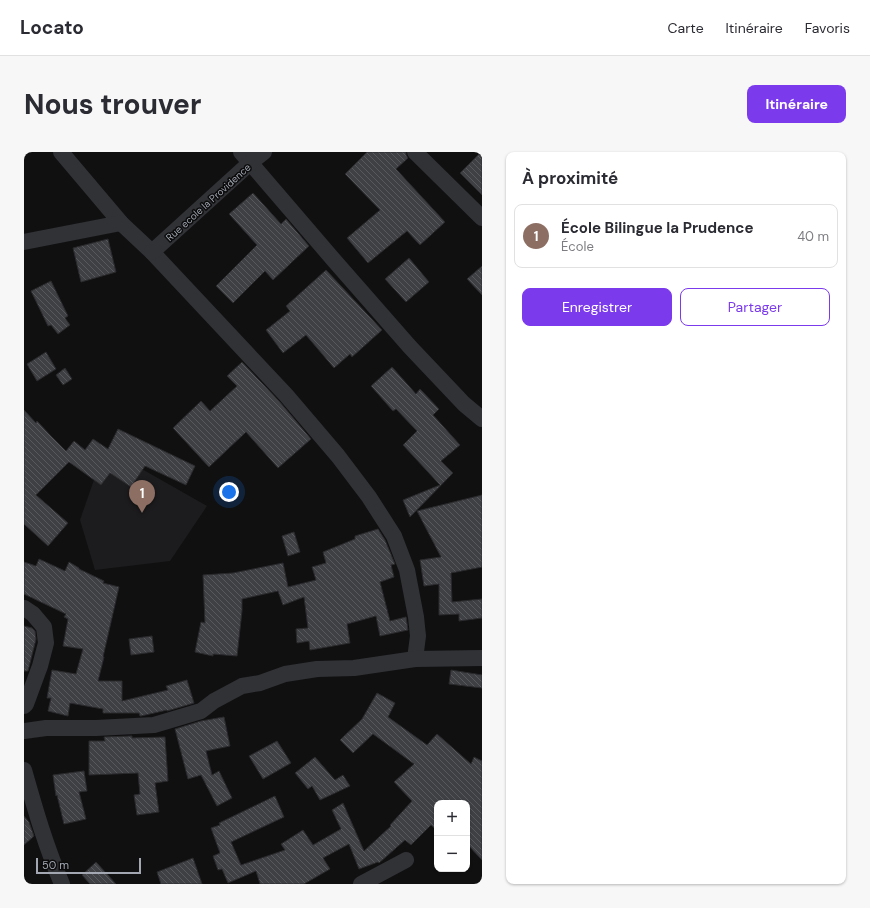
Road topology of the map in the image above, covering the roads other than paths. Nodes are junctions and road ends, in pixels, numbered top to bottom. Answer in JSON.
{"nodes":[{"id":1,"x":61,"y":152,"type":"edge"},
{"id":2,"x":264,"y":152,"type":"edge"},
{"id":3,"x":415,"y":152,"type":"edge"},
{"id":4,"x":245,"y":157,"type":"edge"},
{"id":5,"x":482,"y":218,"type":"edge"},
{"id":6,"x":122,"y":222,"type":"junction"},
{"id":7,"x":24,"y":242,"type":"edge"},
{"id":8,"x":152,"y":252,"type":"junction"},
{"id":9,"x":482,"y":419,"type":"edge"},
{"id":10,"x":24,"y":608,"type":"edge"},
{"id":11,"x":482,"y":658,"type":"edge"},
{"id":12,"x":415,"y":659,"type":"junction"},
{"id":13,"x":24,"y":706,"type":"edge"},
{"id":14,"x":24,"y":731,"type":"edge"},
{"id":15,"x":24,"y":770,"type":"edge"},
{"id":16,"x":406,"y":860,"type":"dead end"},
{"id":17,"x":62,"y":884,"type":"edge"},
{"id":18,"x":361,"y":884,"type":"edge"}],
"edges":[{"from":1,"to":6,"type":"street"},
{"from":2,"to":4,"type":"street","name":"Rue ecole la Providence"},
{"from":3,"to":5,"type":"street"},
{"from":4,"to":8,"type":"street","name":"Rue ecole la Providence"},
{"from":4,"to":9,"type":"street"},
{"from":6,"to":7,"type":"street"},
{"from":6,"to":8,"type":"street"},
{"from":8,"to":12,"type":"street"},
{"from":10,"to":13,"type":"street"},
{"from":11,"to":12,"type":"street"},
{"from":12,"to":14,"type":"street"},
{"from":15,"to":17,"type":"street"},
{"from":16,"to":18,"type":"street"}]}
